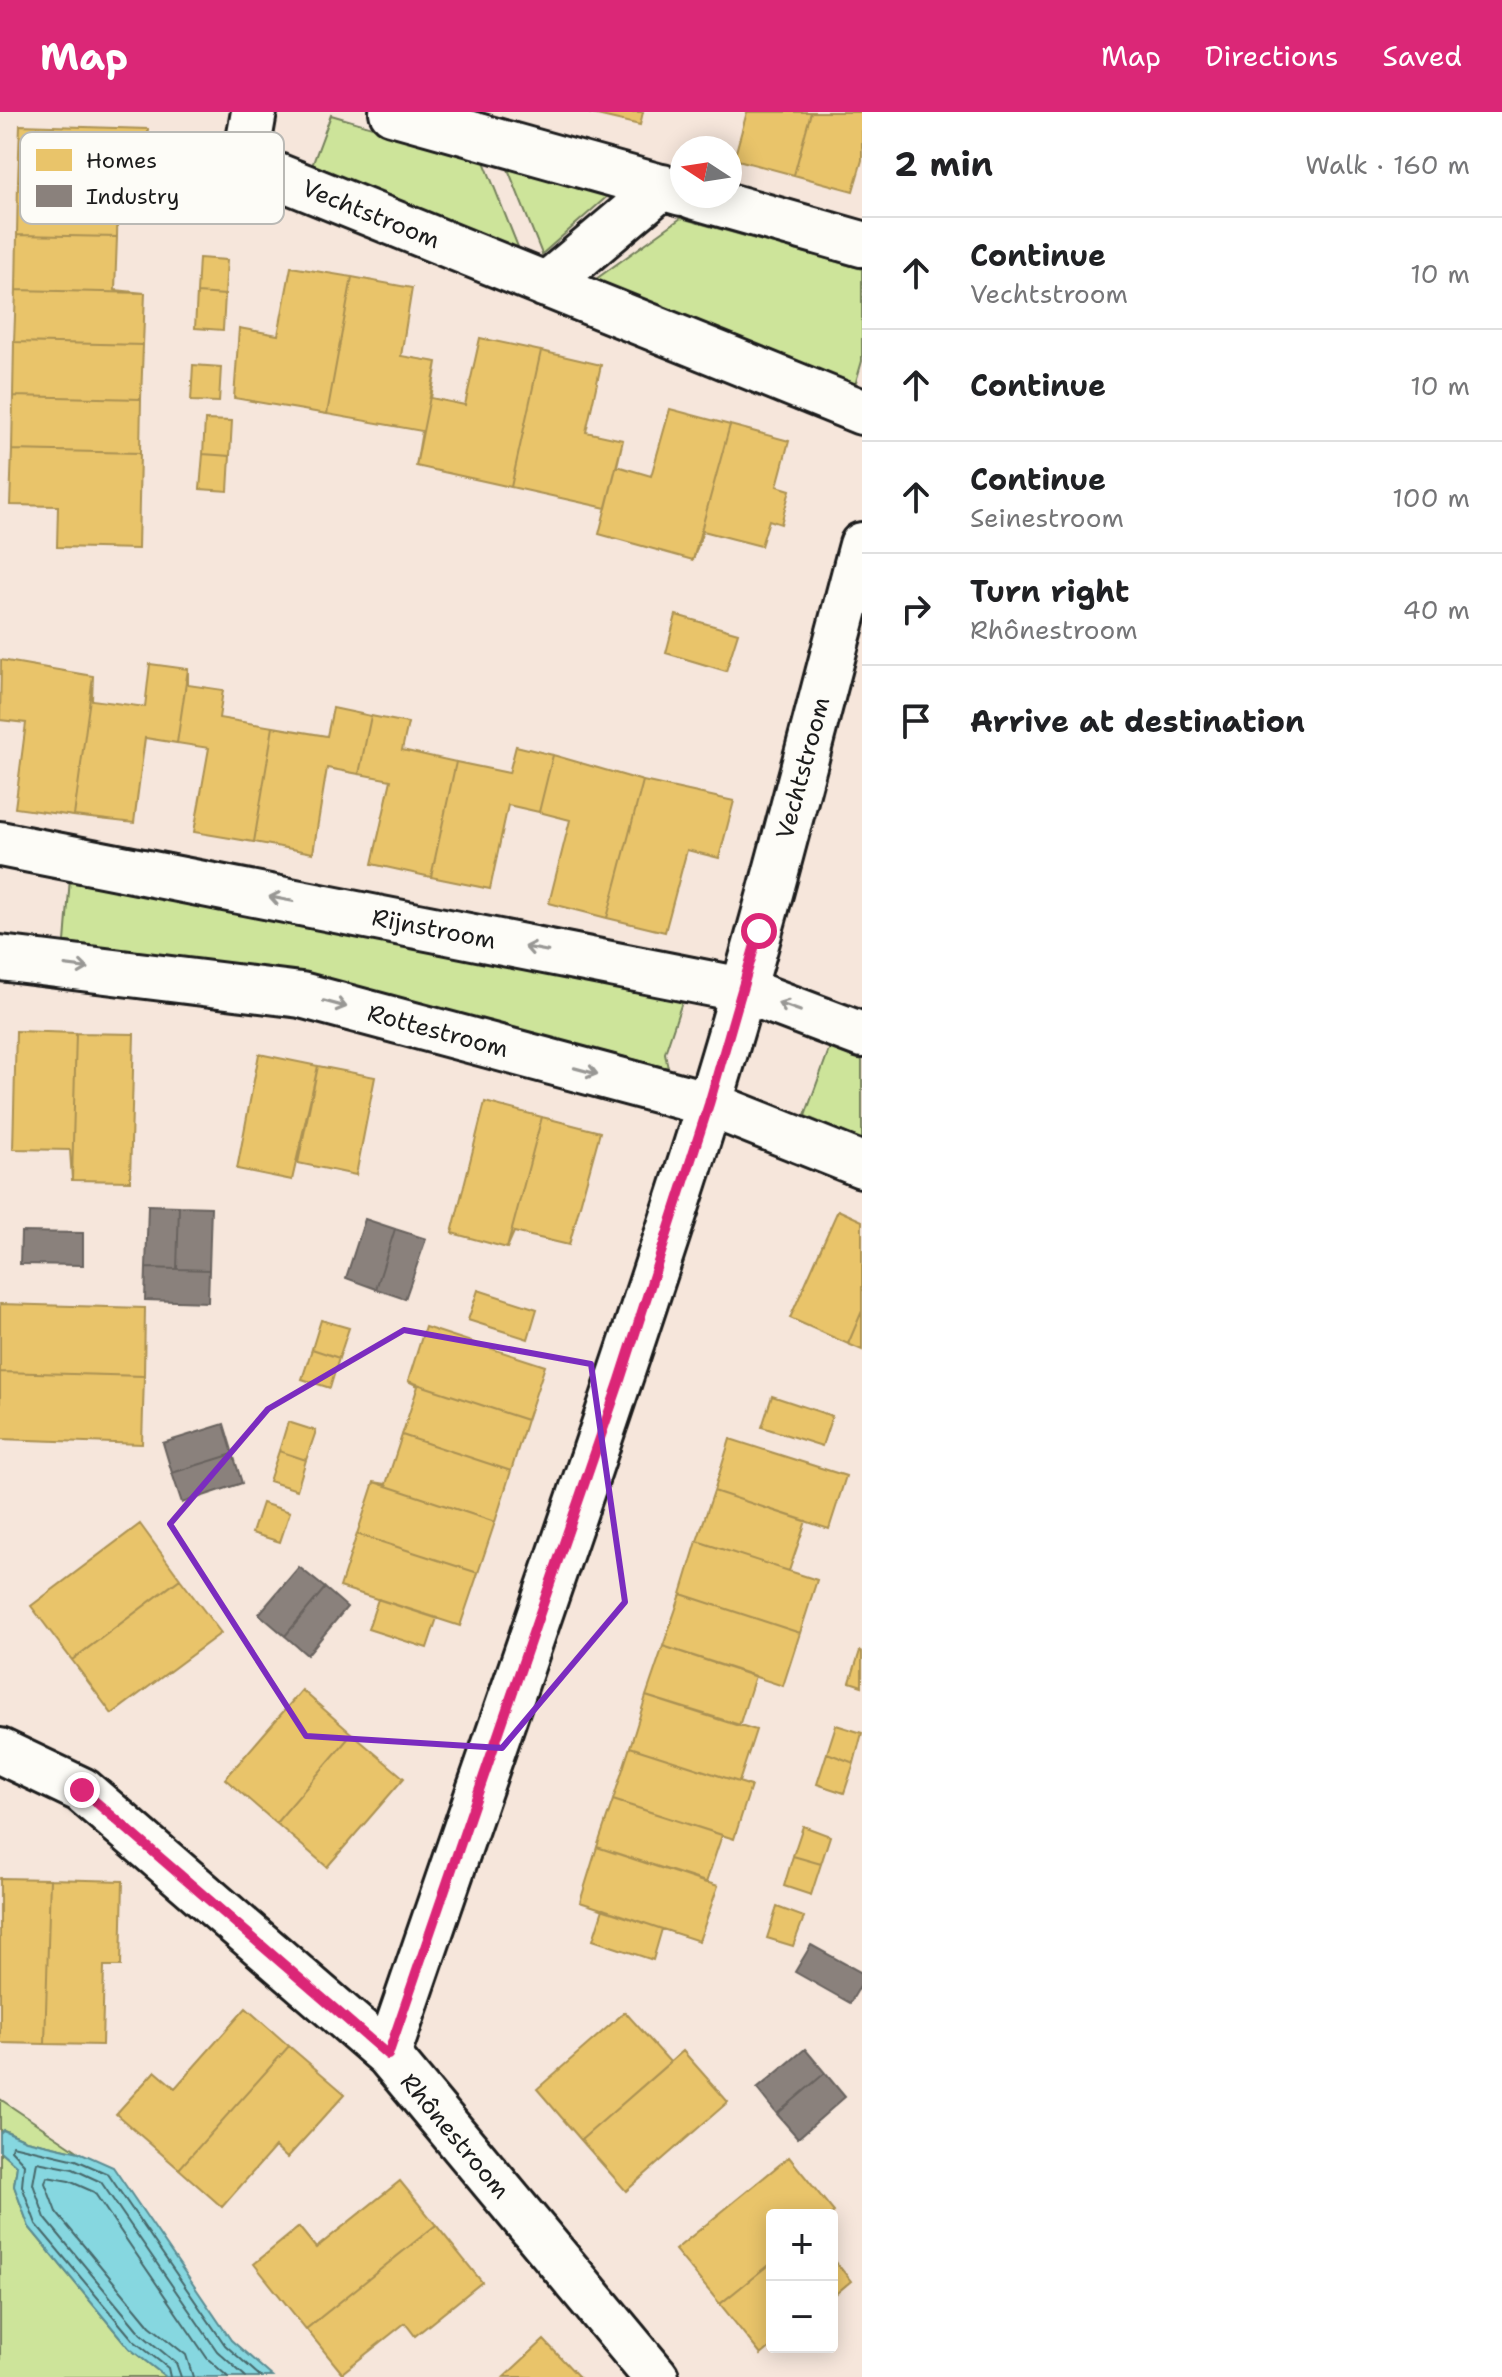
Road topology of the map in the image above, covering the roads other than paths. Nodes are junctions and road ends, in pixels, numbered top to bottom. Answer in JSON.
{"nodes":[{"id":1,"x":254,"y":112,"type":"edge"},
{"id":2,"x":392,"y":112,"type":"edge"},
{"id":3,"x":250,"y":132,"type":"edge"},
{"id":4,"x":284,"y":179,"type":"edge"},
{"id":5,"x":670,"y":189,"type":"edge"},
{"id":6,"x":670,"y":198,"type":"edge"},
{"id":7,"x":735,"y":208,"type":"edge"},
{"id":8,"x":862,"y":244,"type":"edge"},
{"id":9,"x":546,"y":285,"type":"junction"},
{"id":10,"x":862,"y":412,"type":"edge"},
{"id":11,"x":862,"y":545,"type":"edge"},
{"id":12,"x":0,"y":844,"type":"edge"},
{"id":13,"x":0,"y":958,"type":"edge"},
{"id":14,"x":743,"y":990,"type":"junction"},
{"id":15,"x":862,"y":1035,"type":"edge"},
{"id":16,"x":709,"y":1104,"type":"junction"},
{"id":17,"x":862,"y":1165,"type":"edge"},
{"id":18,"x":0,"y":1751,"type":"edge"},
{"id":19,"x":388,"y":2055,"type":"junction"},
{"id":20,"x":656,"y":2377,"type":"edge"}],
"edges":[{"from":1,"to":3,"type":"street","name":"Vechtstroom"},
{"from":2,"to":5,"type":"street"},
{"from":4,"to":9,"type":"street","name":"Vechtstroom"},
{"from":6,"to":9,"type":"street"},
{"from":7,"to":8,"type":"street"},
{"from":9,"to":10,"type":"street","name":"Vechtstroom"},
{"from":11,"to":14,"type":"street","name":"Vechtstroom"},
{"from":14,"to":12,"type":"street","name":"Rijnstroom","one_way":true},
{"from":13,"to":16,"type":"street","name":"Rottestroom","one_way":true},
{"from":15,"to":14,"type":"street","name":"Rijnstroom","one_way":true},
{"from":14,"to":16,"type":"street","name":"Vechtstroom"},
{"from":16,"to":17,"type":"street","name":"Rottestroom"},
{"from":16,"to":19,"type":"street","name":"Vechtstroom"},
{"from":18,"to":19,"type":"street","name":"Rhônestroom"},
{"from":19,"to":20,"type":"street","name":"Rhônestroom"}]}
